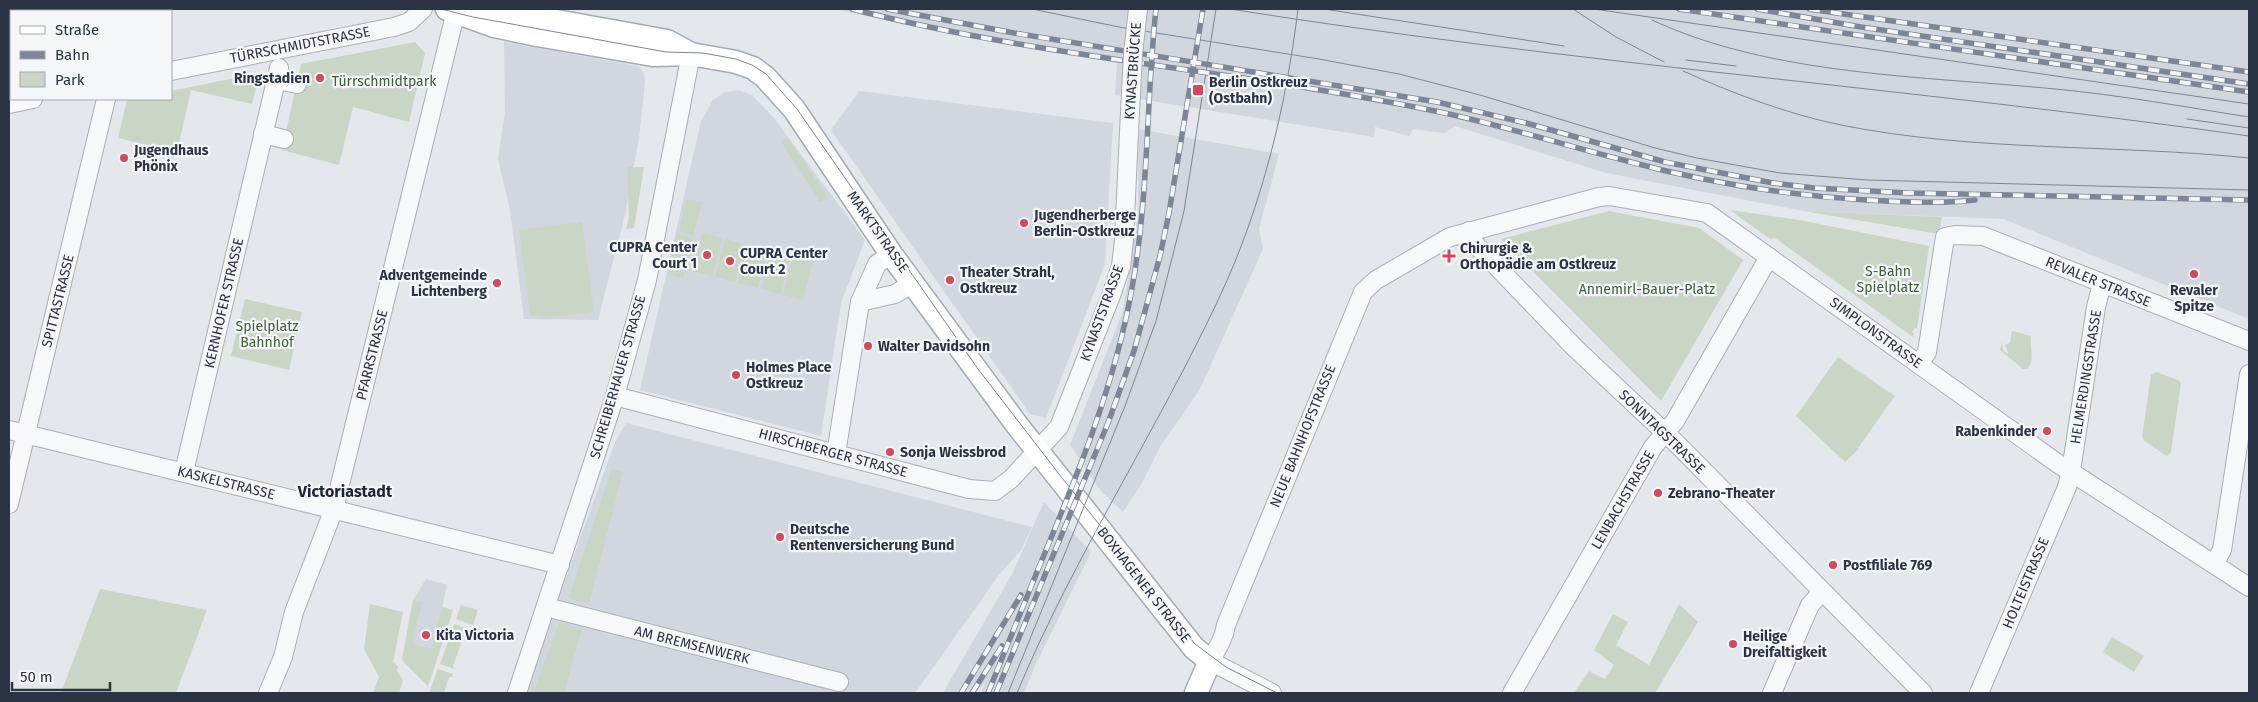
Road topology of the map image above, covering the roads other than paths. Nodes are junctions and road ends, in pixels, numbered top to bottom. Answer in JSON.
{"nodes":[{"id":1,"x":423,"y":9,"type":"edge"},
{"id":2,"x":1138,"y":9,"type":"edge"},
{"id":3,"x":451,"y":10,"type":"edge"},
{"id":4,"x":691,"y":54,"type":"junction"},
{"id":5,"x":172,"y":71,"type":"edge"},
{"id":6,"x":297,"y":84,"type":"dead end"},
{"id":7,"x":28,"y":100,"type":"edge"},
{"id":8,"x":106,"y":100,"type":"edge"},
{"id":9,"x":9,"y":104,"type":"edge"},
{"id":10,"x":1129,"y":132,"type":"joint"},
{"id":11,"x":263,"y":134,"type":"junction"},
{"id":12,"x":284,"y":139,"type":"dead end"},
{"id":13,"x":1469,"y":231,"type":"junction"},
{"id":14,"x":891,"y":254,"type":"junction"},
{"id":15,"x":1768,"y":257,"type":"junction"},
{"id":16,"x":913,"y":284,"type":"junction"},
{"id":17,"x":2102,"y":284,"type":"junction"},
{"id":18,"x":860,"y":302,"type":"junction"},
{"id":19,"x":2249,"y":341,"type":"edge"},
{"id":20,"x":1919,"y":364,"type":"junction"},
{"id":21,"x":2249,"y":374,"type":"edge"},
{"id":22,"x":614,"y":396,"type":"junction"},
{"id":23,"x":17,"y":432,"type":"edge"},
{"id":24,"x":1664,"y":432,"type":"junction"},
{"id":25,"x":1038,"y":451,"type":"junction"},
{"id":26,"x":836,"y":454,"type":"junction"},
{"id":27,"x":2071,"y":471,"type":"junction"},
{"id":28,"x":184,"y":472,"type":"junction"},
{"id":29,"x":9,"y":504,"type":"edge"},
{"id":30,"x":334,"y":509,"type":"junction"},
{"id":31,"x":2214,"y":564,"type":"junction"},
{"id":32,"x":560,"y":565,"type":"junction"},
{"id":33,"x":2249,"y":587,"type":"edge"},
{"id":34,"x":1822,"y":592,"type":"junction"},
{"id":35,"x":546,"y":607,"type":"junction"},
{"id":36,"x":1210,"y":661,"type":"junction"},
{"id":37,"x":839,"y":682,"type":"dead end"},
{"id":38,"x":268,"y":693,"type":"edge"},
{"id":39,"x":517,"y":693,"type":"edge"},
{"id":40,"x":1196,"y":693,"type":"edge"},
{"id":41,"x":1272,"y":693,"type":"edge"},
{"id":42,"x":1512,"y":693,"type":"edge"},
{"id":43,"x":1772,"y":693,"type":"edge"},
{"id":44,"x":1923,"y":693,"type":"edge"},
{"id":45,"x":1979,"y":693,"type":"edge"}],
"edges":[{"from":1,"to":5,"type":"street","name":"TÜRRSCHMIDTSTRASSE"},
{"from":2,"to":10,"type":"street","name":"KYNASTBRÜCKE","bridge":true},
{"from":3,"to":4,"type":"main road","name":"MARKTSTRASSE"},
{"from":3,"to":30,"type":"street","name":"PFARRSTRASSE"},
{"from":4,"to":14,"type":"main road","name":"MARKTSTRASSE"},
{"from":4,"to":22,"type":"street","name":"SCHREIBERHAUER STRASSE"},
{"from":6,"to":11,"type":"street","name":"KERNHOFER STRASSE"},
{"from":7,"to":9,"type":"street"},
{"from":8,"to":23,"type":"street","name":"SPITTASTRASSE"},
{"from":10,"to":25,"type":"street","name":"KYNASTSTRASSE"},
{"from":11,"to":12,"type":"street"},
{"from":11,"to":28,"type":"street","name":"KERNHOFER STRASSE"},
{"from":13,"to":15,"type":"street","name":"SIMPLONSTRASSE"},
{"from":13,"to":24,"type":"street","name":"SONNTAGSTRASSE"},
{"from":13,"to":36,"type":"street","name":"NEUE BAHNHOFSTRASSE"},
{"from":14,"to":16,"type":"main road","name":"MARKTSTRASSE"},
{"from":14,"to":18,"type":"street"},
{"from":15,"to":20,"type":"street","name":"SIMPLONSTRASSE"},
{"from":15,"to":24,"type":"street","name":"LENBACHSTRASSE"},
{"from":16,"to":18,"type":"street"},
{"from":16,"to":25,"type":"main road","name":"MARKTSTRASSE"},
{"from":17,"to":19,"type":"street","name":"REVALER STRASSE"},
{"from":17,"to":20,"type":"street","name":"REVALER STRASSE"},
{"from":17,"to":27,"type":"street","name":"HELMERDINGSTRASSE"},
{"from":18,"to":26,"type":"street"},
{"from":20,"to":27,"type":"street","name":"SIMPLONSTRASSE"},
{"from":21,"to":31,"type":"street"},
{"from":22,"to":26,"type":"street","name":"HIRSCHBERGER STRASSE"},
{"from":22,"to":32,"type":"street","name":"SCHREIBERHAUER STRASSE"},
{"from":23,"to":28,"type":"street","name":"KASKELSTRASSE"},
{"from":23,"to":29,"type":"street","name":"SPITTASTRASSE"},
{"from":24,"to":34,"type":"street","name":"SONNTAGSTRASSE"},
{"from":24,"to":42,"type":"street","name":"LENBACHSTRASSE"},
{"from":25,"to":26,"type":"street","name":"HIRSCHBERGER STRASSE"},
{"from":25,"to":36,"type":"main road","name":"BOXHAGENER STRASSE"},
{"from":27,"to":31,"type":"street","name":"SIMPLONSTRASSE"},
{"from":27,"to":45,"type":"street","name":"HOLTEISTRASSE"},
{"from":28,"to":30,"type":"street","name":"KASKELSTRASSE"},
{"from":30,"to":32,"type":"street","name":"KASKELSTRASSE"},
{"from":30,"to":38,"type":"street","name":"PFARRSTRASSE"},
{"from":31,"to":33,"type":"street","name":"SIMPLONSTRASSE"},
{"from":32,"to":35,"type":"street","name":"SCHREIBERHAUER STRASSE"},
{"from":34,"to":43,"type":"street"},
{"from":34,"to":44,"type":"street","name":"SONNTAGSTRASSE"},
{"from":35,"to":37,"type":"street","name":"AM BREMSENWERK"},
{"from":35,"to":39,"type":"street","name":"SCHREIBERHAUER STRASSE"},
{"from":36,"to":40,"type":"main road","name":"NEUE BAHNHOFSTRASSE"},
{"from":36,"to":41,"type":"street","name":"BOXHAGENER STRASSE"}]}
